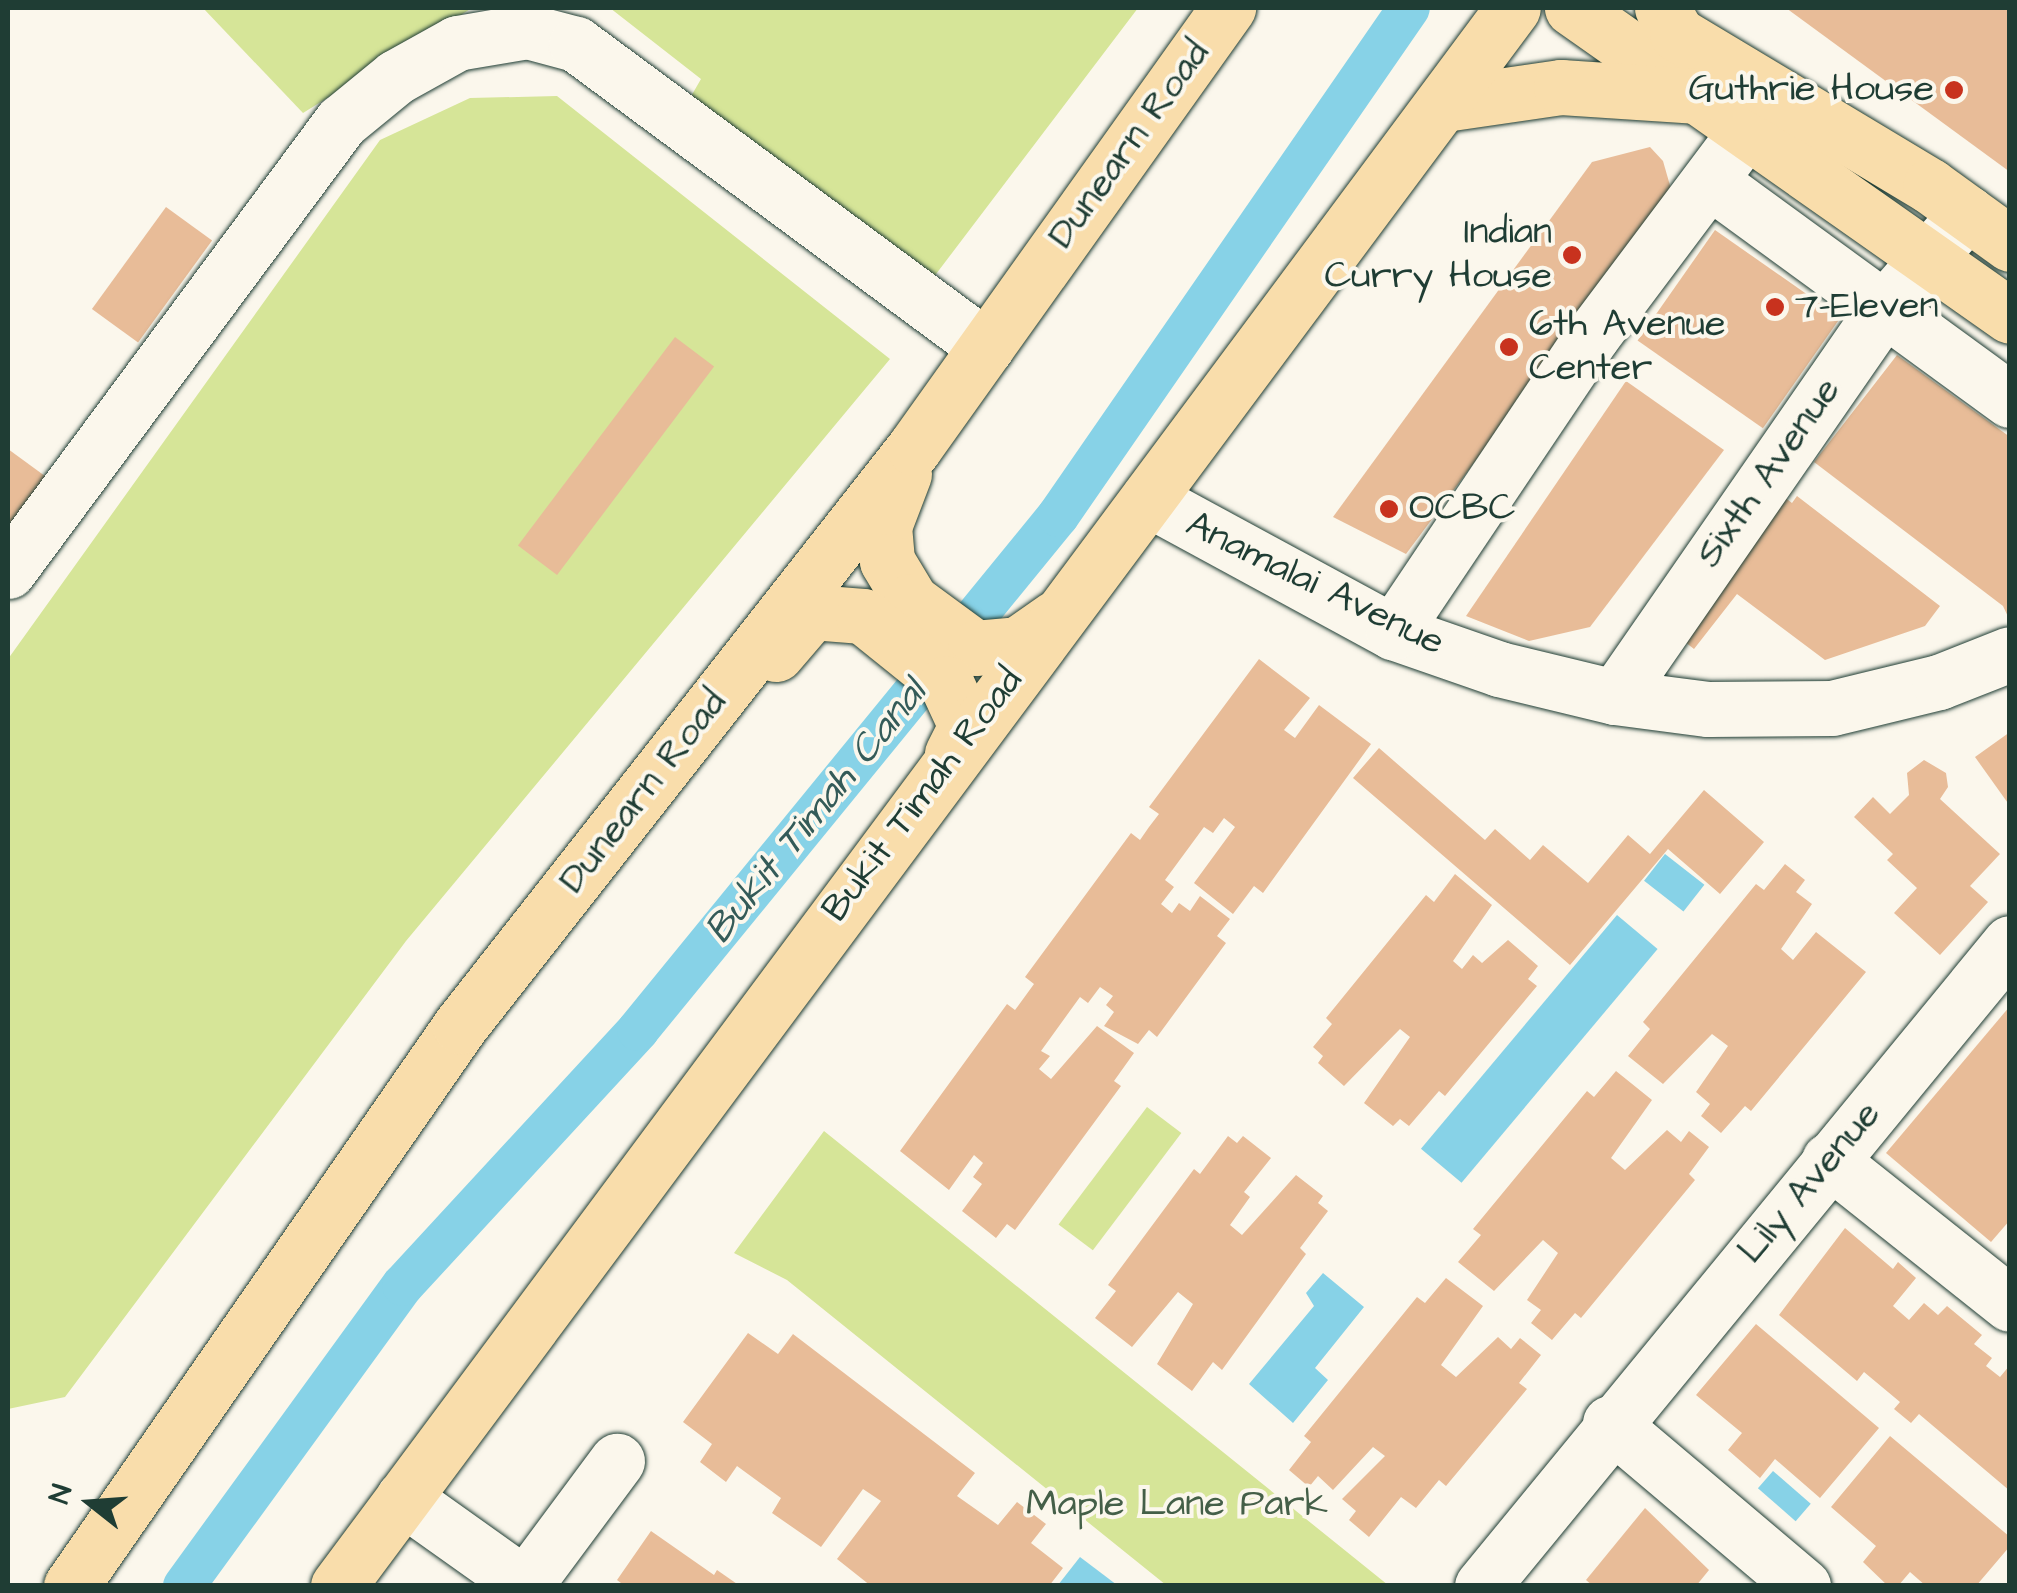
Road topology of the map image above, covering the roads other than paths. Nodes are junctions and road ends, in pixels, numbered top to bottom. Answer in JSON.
{"nodes":[{"id":1,"x":1228,"y":8,"type":"edge"},
{"id":2,"x":1513,"y":8,"type":"edge"},
{"id":3,"x":1572,"y":8,"type":"edge"},
{"id":4,"x":1662,"y":8,"type":"edge"},
{"id":5,"x":1695,"y":96,"type":"junction"},
{"id":6,"x":1444,"y":104,"type":"junction"},
{"id":7,"x":1760,"y":112,"type":"junction"},
{"id":8,"x":1712,"y":182,"type":"junction"},
{"id":9,"x":1988,"y":228,"type":"edge"},
{"id":10,"x":1934,"y":256,"type":"junction"},
{"id":11,"x":1886,"y":307,"type":"junction"},
{"id":12,"x":2010,"y":316,"type":"edge"},
{"id":13,"x":986,"y":347,"type":"junction"},
{"id":14,"x":2010,"y":400,"type":"edge"},
{"id":15,"x":914,"y":448,"type":"junction"},
{"id":16,"x":1148,"y":499,"type":"junction"},
{"id":17,"x":8,"y":571,"type":"edge"},
{"id":18,"x":1057,"y":617,"type":"junction"},
{"id":19,"x":900,"y":618,"type":"junction"},
{"id":20,"x":1393,"y":632,"type":"junction"},
{"id":21,"x":2010,"y":654,"type":"edge"},
{"id":22,"x":961,"y":666,"type":"junction"},
{"id":23,"x":1614,"y":696,"type":"junction"},
{"id":24,"x":952,"y":754,"type":"junction"},
{"id":25,"x":2010,"y":942,"type":"edge"},
{"id":26,"x":460,"y":1026,"type":"junction"},
{"id":27,"x":1829,"y":1160,"type":"junction"},
{"id":28,"x":2010,"y":1304,"type":"edge"},
{"id":29,"x":1610,"y":1423,"type":"junction"},
{"id":30,"x":617,"y":1461,"type":"dead end"},
{"id":31,"x":403,"y":1498,"type":"junction"},
{"id":32,"x":525,"y":1585,"type":"edge"},
{"id":33,"x":71,"y":1586,"type":"edge"},
{"id":34,"x":338,"y":1586,"type":"edge"},
{"id":35,"x":1482,"y":1586,"type":"edge"},
{"id":36,"x":1803,"y":1586,"type":"edge"}],
"edges":[{"from":1,"to":13,"type":"main road","name":"Dunearn Road"},
{"from":2,"to":6,"type":"main road","name":"Bukit Timah Road"},
{"from":3,"to":5,"type":"main road","name":"Sixth Avenue"},
{"from":4,"to":7,"type":"main road","name":"Sixth Avenue"},
{"from":5,"to":6,"type":"main road"},
{"from":5,"to":7,"type":"main road","name":"Sixth Avenue"},
{"from":6,"to":16,"type":"main road","name":"Bukit Timah Road"},
{"from":7,"to":8,"type":"street"},
{"from":7,"to":9,"type":"main road","name":"Sixth Avenue"},
{"from":7,"to":10,"type":"main road","name":"Sixth Avenue"},
{"from":8,"to":11,"type":"street"},
{"from":8,"to":20,"type":"street"},
{"from":9,"to":10,"type":"street","name":"Sixth Avenue"},
{"from":10,"to":11,"type":"street","name":"Sixth Avenue"},
{"from":10,"to":12,"type":"main road","name":"Sixth Avenue"},
{"from":11,"to":14,"type":"street"},
{"from":11,"to":23,"type":"street","name":"Sixth Avenue"},
{"from":13,"to":15,"type":"main road","name":"Dunearn Road"},
{"from":13,"to":17,"type":"street"},
{"from":15,"to":19,"type":"main road"},
{"from":15,"to":26,"type":"main road","name":"Dunearn Road"},
{"from":16,"to":18,"type":"main road","name":"Bukit Timah Road"},
{"from":16,"to":20,"type":"street","name":"Anamalai Avenue"},
{"from":18,"to":22,"type":"main road"},
{"from":18,"to":24,"type":"main road","name":"Bukit Timah Road"},
{"from":19,"to":22,"type":"main road"},
{"from":19,"to":26,"type":"main road"},
{"from":20,"to":23,"type":"street","name":"Anamalai Avenue"},
{"from":21,"to":23,"type":"street","name":"Anamalai Avenue"},
{"from":22,"to":24,"type":"main road"},
{"from":24,"to":31,"type":"main road","name":"Bukit Timah Road"},
{"from":25,"to":27,"type":"street","name":"Lily Avenue"},
{"from":26,"to":33,"type":"main road","name":"Dunearn Road"},
{"from":27,"to":28,"type":"street"},
{"from":27,"to":29,"type":"street","name":"Lily Avenue"},
{"from":29,"to":35,"type":"street","name":"Lily Avenue"},
{"from":29,"to":36,"type":"street"},
{"from":30,"to":32,"type":"street"},
{"from":31,"to":32,"type":"street"},
{"from":31,"to":34,"type":"main road","name":"Bukit Timah Road"}]}
